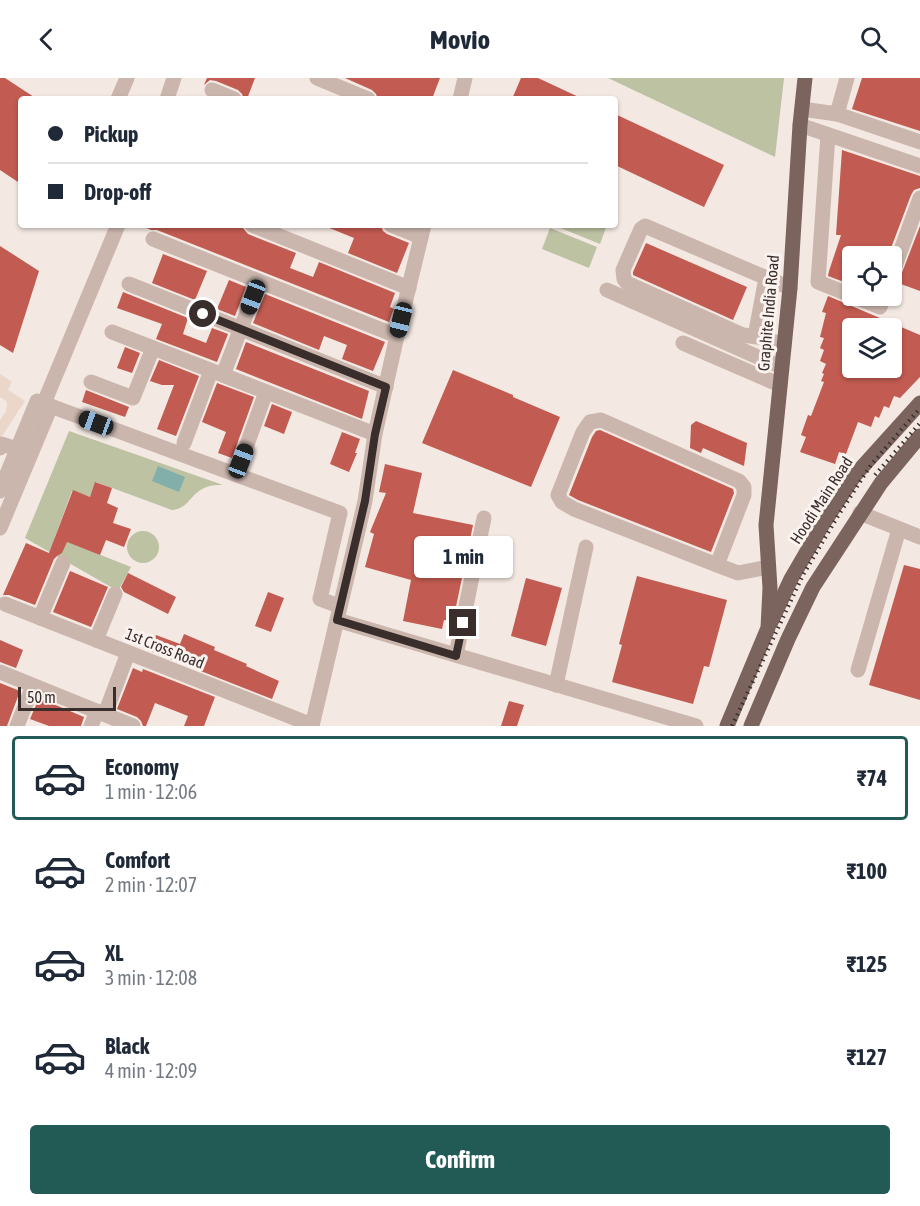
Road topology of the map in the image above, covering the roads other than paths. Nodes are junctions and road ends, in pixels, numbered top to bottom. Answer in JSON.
{"nodes":[{"id":1,"x":127,"y":78,"type":"edge"},
{"id":2,"x":174,"y":78,"type":"edge"},
{"id":3,"x":317,"y":78,"type":"edge"},
{"id":4,"x":465,"y":78,"type":"edge"},
{"id":5,"x":805,"y":78,"type":"edge"},
{"id":6,"x":847,"y":78,"type":"edge"},
{"id":7,"x":212,"y":90,"type":"dead end"},
{"id":8,"x":119,"y":96,"type":"edge"},
{"id":9,"x":168,"y":96,"type":"edge"},
{"id":10,"x":227,"y":96,"type":"edge"},
{"id":11,"x":361,"y":96,"type":"edge"},
{"id":12,"x":461,"y":96,"type":"edge"},
{"id":13,"x":802,"y":109,"type":"junction"},
{"id":14,"x":837,"y":114,"type":"junction"},
{"id":15,"x":800,"y":125,"type":"junction"},
{"id":16,"x":828,"y":135,"type":"junction"},
{"id":17,"x":920,"y":142,"type":"edge"},
{"id":18,"x":920,"y":166,"type":"edge"},
{"id":19,"x":920,"y":198,"type":"edge"},
{"id":20,"x":117,"y":228,"type":"edge"},
{"id":21,"x":407,"y":228,"type":"edge"},
{"id":22,"x":272,"y":229,"type":"edge"},
{"id":23,"x":423,"y":231,"type":"edge"},
{"id":24,"x":153,"y":239,"type":"dead end"},
{"id":25,"x":902,"y":247,"type":"edge"},
{"id":26,"x":766,"y":278,"type":"junction"},
{"id":27,"x":259,"y":281,"type":"junction"},
{"id":28,"x":129,"y":284,"type":"dead end"},
{"id":29,"x":409,"y":288,"type":"junction"},
{"id":30,"x":790,"y":288,"type":"junction"},
{"id":31,"x":607,"y":290,"type":"dead end"},
{"id":32,"x":842,"y":292,"type":"edge"},
{"id":33,"x":241,"y":329,"type":"junction"},
{"id":34,"x":112,"y":332,"type":"dead end"},
{"id":35,"x":397,"y":336,"type":"junction"},
{"id":36,"x":755,"y":336,"type":"junction"},
{"id":37,"x":683,"y":343,"type":"dead end"},
{"id":38,"x":784,"y":345,"type":"junction"},
{"id":39,"x":153,"y":348,"type":"junction"},
{"id":40,"x":782,"y":366,"type":"junction"},
{"id":41,"x":217,"y":373,"type":"junction"},
{"id":42,"x":91,"y":382,"type":"dead end"},
{"id":43,"x":780,"y":385,"type":"junction"},
{"id":44,"x":386,"y":387,"type":"junction"},
{"id":45,"x":266,"y":392,"type":"junction"},
{"id":46,"x":44,"y":404,"type":"junction"},
{"id":47,"x":920,"y":404,"type":"edge"},
{"id":48,"x":375,"y":434,"type":"junction"},
{"id":49,"x":920,"y":436,"type":"edge"},
{"id":50,"x":184,"y":443,"type":"dead end"},
{"id":51,"x":0,"y":448,"type":"edge"},
{"id":52,"x":17,"y":449,"type":"junction"},
{"id":53,"x":241,"y":461,"type":"dead end"},
{"id":54,"x":0,"y":491,"type":"edge"},
{"id":55,"x":860,"y":513,"type":"junction"},
{"id":56,"x":484,"y":518,"type":"dead end"},
{"id":57,"x":0,"y":528,"type":"edge"},
{"id":58,"x":899,"y":529,"type":"junction"},
{"id":59,"x":920,"y":537,"type":"edge"},
{"id":60,"x":586,"y":547,"type":"dead end"},
{"id":61,"x":63,"y":563,"type":"dead end"},
{"id":62,"x":717,"y":566,"type":"junction"},
{"id":63,"x":768,"y":567,"type":"junction"},
{"id":64,"x":115,"y":594,"type":"dead end"},
{"id":65,"x":5,"y":604,"type":"dead end"},
{"id":66,"x":338,"y":613,"type":"junction"},
{"id":67,"x":40,"y":618,"type":"junction"},
{"id":68,"x":768,"y":628,"type":"junction"},
{"id":69,"x":788,"y":639,"type":"junction"},
{"id":70,"x":96,"y":640,"type":"junction"},
{"id":71,"x":128,"y":653,"type":"junction"},
{"id":72,"x":456,"y":656,"type":"junction"},
{"id":73,"x":858,"y":670,"type":"dead end"},
{"id":74,"x":0,"y":672,"type":"edge"},
{"id":75,"x":556,"y":685,"type":"junction"},
{"id":76,"x":33,"y":686,"type":"junction"},
{"id":77,"x":101,"y":713,"type":"junction"},
{"id":78,"x":18,"y":726,"type":"edge"},
{"id":79,"x":92,"y":726,"type":"edge"},
{"id":80,"x":133,"y":726,"type":"edge"},
{"id":81,"x":312,"y":726,"type":"edge"},
{"id":82,"x":696,"y":726,"type":"edge"},
{"id":83,"x":727,"y":726,"type":"edge"},
{"id":84,"x":751,"y":726,"type":"edge"}],
"edges":[{"from":1,"to":8,"type":"street"},
{"from":2,"to":9,"type":"street"},
{"from":3,"to":11,"type":"street"},
{"from":4,"to":12,"type":"street"},
{"from":5,"to":13,"type":"main road","name":"Graphite India Road"},
{"from":6,"to":14,"type":"street"},
{"from":7,"to":10,"type":"street"},
{"from":13,"to":14,"type":"street"},
{"from":13,"to":15,"type":"main road","name":"Graphite India Road"},
{"from":14,"to":17,"type":"street"},
{"from":15,"to":16,"type":"street"},
{"from":15,"to":30,"type":"main road","name":"Graphite India Road"},
{"from":16,"to":18,"type":"street"},
{"from":16,"to":32,"type":"street"},
{"from":19,"to":25,"type":"street"},
{"from":20,"to":46,"type":"street"},
{"from":21,"to":23,"type":"street"},
{"from":22,"to":29,"type":"street"},
{"from":23,"to":29,"type":"street"},
{"from":24,"to":27,"type":"street"},
{"from":26,"to":30,"type":"street"},
{"from":26,"to":36,"type":"street"},
{"from":26,"to":36,"type":"street"},
{"from":27,"to":33,"type":"street"},
{"from":27,"to":35,"type":"street"},
{"from":28,"to":33,"type":"street"},
{"from":29,"to":35,"type":"street"},
{"from":30,"to":38,"type":"main road","name":"Graphite India Road"},
{"from":31,"to":40,"type":"street"},
{"from":33,"to":41,"type":"street"},
{"from":33,"to":44,"type":"street"},
{"from":34,"to":39,"type":"street"},
{"from":35,"to":44,"type":"street"},
{"from":36,"to":38,"type":"street"},
{"from":37,"to":43,"type":"street"},
{"from":38,"to":40,"type":"main road","name":"Graphite India Road"},
{"from":39,"to":41,"type":"street"},
{"from":39,"to":42,"type":"street"},
{"from":40,"to":43,"type":"main road","name":"Graphite India Road"},
{"from":41,"to":45,"type":"street"},
{"from":41,"to":50,"type":"street"},
{"from":43,"to":63,"type":"main road","name":"Graphite India Road"},
{"from":44,"to":48,"type":"street"},
{"from":45,"to":48,"type":"street"},
{"from":45,"to":53,"type":"street"},
{"from":46,"to":52,"type":"street"},
{"from":46,"to":57,"type":"street"},
{"from":46,"to":66,"type":"street"},
{"from":47,"to":68,"type":"main road","name":"Hoodi Main Road"},
{"from":48,"to":66,"type":"street"},
{"from":49,"to":55,"type":"main road"},
{"from":51,"to":52,"type":"street"},
{"from":52,"to":54,"type":"street"},
{"from":55,"to":58,"type":"street"},
{"from":55,"to":69,"type":"main road"},
{"from":56,"to":72,"type":"street"},
{"from":58,"to":59,"type":"street"},
{"from":58,"to":73,"type":"street"},
{"from":60,"to":75,"type":"street"},
{"from":61,"to":67,"type":"street"},
{"from":62,"to":62,"type":"street"},
{"from":62,"to":63,"type":"street"},
{"from":63,"to":68,"type":"main road","name":"Graphite India Road"},
{"from":64,"to":70,"type":"street"},
{"from":65,"to":67,"type":"street","name":"1st Cross Road"},
{"from":66,"to":72,"type":"street"},
{"from":66,"to":81,"type":"street"},
{"from":67,"to":70,"type":"street","name":"1st Cross Road"},
{"from":68,"to":69,"type":"main road"},
{"from":68,"to":83,"type":"main road","name":"Hoodi Main Road"},
{"from":69,"to":84,"type":"main road"},
{"from":70,"to":71,"type":"street","name":"1st Cross Road"},
{"from":71,"to":77,"type":"street"},
{"from":71,"to":81,"type":"street","name":"1st Cross Road"},
{"from":72,"to":75,"type":"street"},
{"from":74,"to":76,"type":"street"},
{"from":75,"to":82,"type":"street"},
{"from":76,"to":77,"type":"street"},
{"from":76,"to":78,"type":"street"},
{"from":77,"to":79,"type":"street"},
{"from":77,"to":80,"type":"street"}]}
